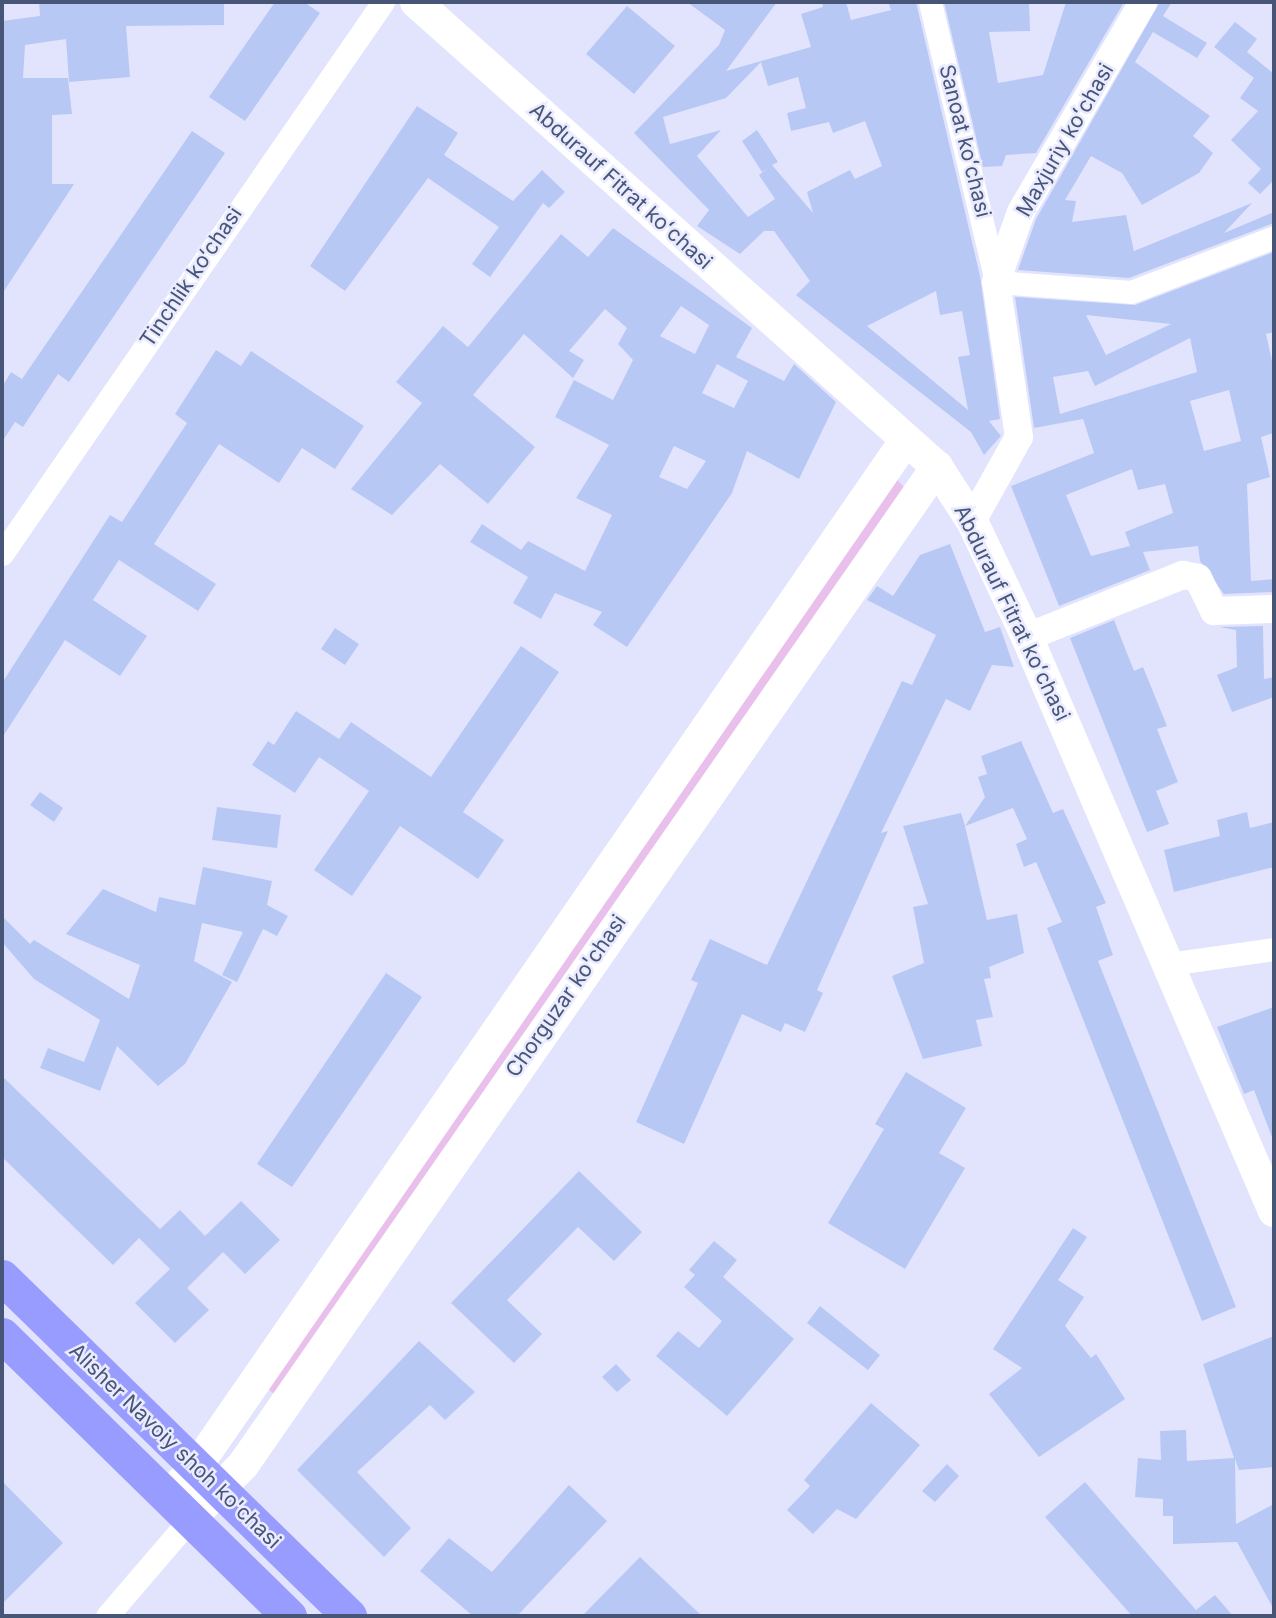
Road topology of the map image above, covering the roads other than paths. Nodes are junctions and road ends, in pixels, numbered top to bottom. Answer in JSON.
{"nodes":[{"id":1,"x":383,"y":2,"type":"edge"},
{"id":2,"x":416,"y":2,"type":"edge"},
{"id":3,"x":930,"y":2,"type":"edge"},
{"id":4,"x":1143,"y":2,"type":"edge"},
{"id":5,"x":1274,"y":237,"type":"edge"},
{"id":6,"x":996,"y":282,"type":"junction"},
{"id":7,"x":905,"y":441,"type":"junction"},
{"id":8,"x":937,"y":467,"type":"junction"},
{"id":9,"x":972,"y":521,"type":"junction"},
{"id":10,"x":2,"y":554,"type":"edge"},
{"id":11,"x":1274,"y":609,"type":"edge"},
{"id":12,"x":1027,"y":637,"type":"junction"},
{"id":13,"x":1274,"y":949,"type":"edge"},
{"id":14,"x":1169,"y":964,"type":"junction"},
{"id":15,"x":1271,"y":1192,"type":"edge"},
{"id":16,"x":2,"y":1276,"type":"edge"},
{"id":17,"x":2,"y":1335,"type":"edge"},
{"id":18,"x":196,"y":1466,"type":"junction"},
{"id":19,"x":221,"y":1491,"type":"junction"},
{"id":20,"x":179,"y":1508,"type":"junction"},
{"id":21,"x":107,"y":1616,"type":"edge"},
{"id":22,"x":289,"y":1616,"type":"edge"},
{"id":23,"x":349,"y":1616,"type":"edge"}],
"edges":[{"from":1,"to":10,"type":"street","name":"Tinchlik kо‘chasi"},
{"from":2,"to":7,"type":"main road","name":"Abdurauf Fitrat koʻchasi"},
{"from":3,"to":6,"type":"street","name":"Sanoat koʻchasi"},
{"from":4,"to":6,"type":"street","name":"Maxjuriy koʻchasi"},
{"from":5,"to":6,"type":"street"},
{"from":6,"to":9,"type":"street","name":"Maxjuriy koʻchasi"},
{"from":7,"to":8,"type":"main road","name":"Abdurauf Fitrat koʻchasi"},
{"from":7,"to":18,"type":"main road","name":"Chorguzar ko'chasi"},
{"from":8,"to":9,"type":"main road","name":"Abdurauf Fitrat koʻchasi"},
{"from":8,"to":19,"type":"main road","name":"Chorguzar ko'chasi"},
{"from":9,"to":12,"type":"main road","name":"Abdurauf Fitrat koʻchasi"},
{"from":11,"to":12,"type":"street"},
{"from":12,"to":14,"type":"main road","name":"Abdurauf Fitrat koʻchasi"},
{"from":13,"to":14,"type":"street"},
{"from":14,"to":15,"type":"main road","name":"Abdurauf Fitrat koʻchasi"},
{"from":16,"to":18,"type":"main road","name":"Alisher Navoiy shoh ko'chasi"},
{"from":17,"to":20,"type":"main road","name":"Alisher Navoiy shoh ko'chasi"},
{"from":18,"to":19,"type":"main road","name":"Alisher Navoiy shoh ko'chasi"},
{"from":18,"to":20,"type":"main road","name":"Chorguzar ko'chasi"},
{"from":19,"to":20,"type":"main road","name":"Chorguzar ko'chasi"},
{"from":19,"to":23,"type":"main road","name":"Alisher Navoiy shoh ko'chasi"},
{"from":20,"to":21,"type":"street"},
{"from":20,"to":22,"type":"main road","name":"Alisher Navoiy shoh ko'chasi"}]}
